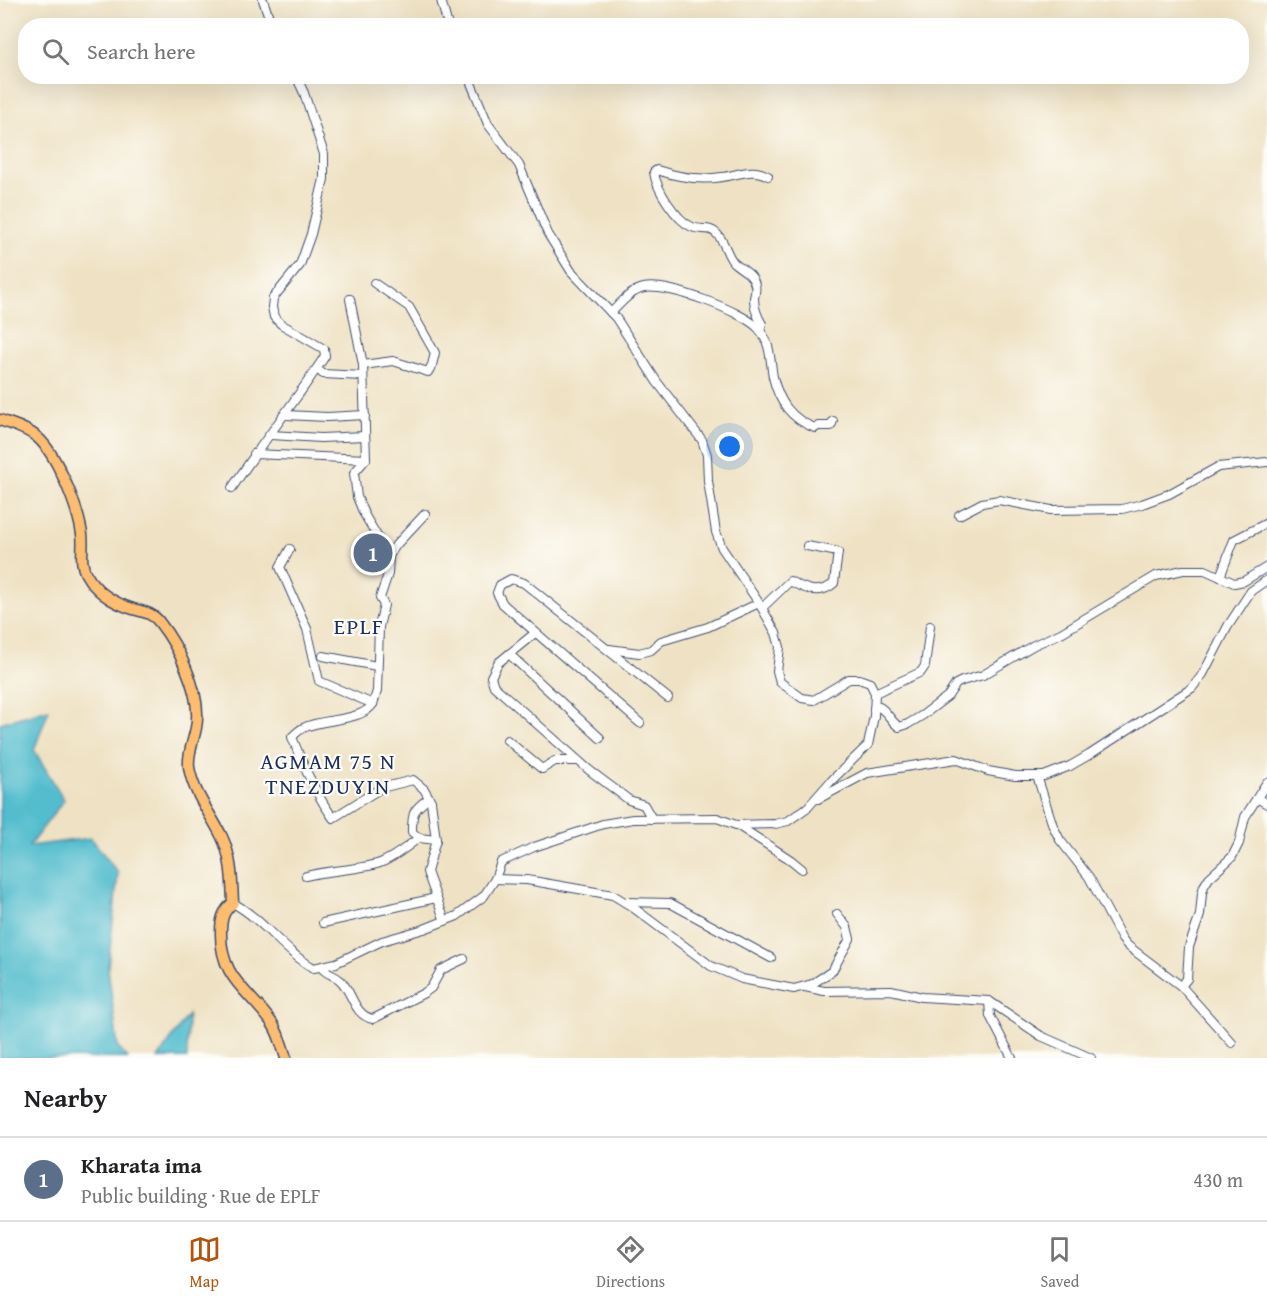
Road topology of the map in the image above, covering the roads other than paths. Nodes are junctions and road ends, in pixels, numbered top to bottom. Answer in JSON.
{"nodes":[{"id":1,"x":263,"y":0,"type":"edge"},
{"id":2,"x":441,"y":0,"type":"edge"},
{"id":3,"x":269,"y":18,"type":"edge"},
{"id":4,"x":446,"y":18,"type":"edge"},
{"id":5,"x":300,"y":84,"type":"edge"},
{"id":6,"x":471,"y":84,"type":"edge"},
{"id":7,"x":768,"y":176,"type":"dead end"},
{"id":8,"x":374,"y":283,"type":"dead end"},
{"id":9,"x":350,"y":299,"type":"dead end"},
{"id":10,"x":611,"y":312,"type":"junction"},
{"id":11,"x":760,"y":330,"type":"junction"},
{"id":12,"x":363,"y":365,"type":"junction"},
{"id":13,"x":316,"y":369,"type":"junction"},
{"id":14,"x":363,"y":376,"type":"junction"},
{"id":15,"x":286,"y":415,"type":"junction"},
{"id":16,"x":364,"y":416,"type":"junction"},
{"id":17,"x":0,"y":420,"type":"edge"},
{"id":18,"x":833,"y":421,"type":"dead end"},
{"id":19,"x":271,"y":435,"type":"junction"},
{"id":20,"x":365,"y":436,"type":"junction"},
{"id":21,"x":254,"y":454,"type":"junction"},
{"id":22,"x":366,"y":459,"type":"junction"},
{"id":23,"x":1267,"y":462,"type":"edge"},
{"id":24,"x":231,"y":488,"type":"dead end"},
{"id":25,"x":425,"y":514,"type":"dead end"},
{"id":26,"x":959,"y":514,"type":"dead end"},
{"id":27,"x":1267,"y":523,"type":"edge"},
{"id":28,"x":807,"y":546,"type":"dead end"},
{"id":29,"x":290,"y":549,"type":"dead end"},
{"id":30,"x":389,"y":556,"type":"junction"},
{"id":31,"x":1267,"y":567,"type":"edge"},
{"id":32,"x":1220,"y":577,"type":"junction"},
{"id":33,"x":1267,"y":580,"type":"edge"},
{"id":34,"x":760,"y":605,"type":"junction"},
{"id":35,"x":930,"y":626,"type":"dead end"},
{"id":36,"x":536,"y":633,"type":"junction"},
{"id":37,"x":607,"y":648,"type":"junction"},
{"id":38,"x":509,"y":654,"type":"junction"},
{"id":39,"x":323,"y":656,"type":"dead end"},
{"id":40,"x":377,"y":666,"type":"junction"},
{"id":41,"x":875,"y":693,"type":"junction"},
{"id":42,"x":668,"y":698,"type":"dead end"},
{"id":43,"x":373,"y":704,"type":"junction"},
{"id":44,"x":874,"y":709,"type":"junction"},
{"id":45,"x":640,"y":723,"type":"dead end"},
{"id":46,"x":600,"y":738,"type":"dead end"},
{"id":47,"x":507,"y":740,"type":"dead end"},
{"id":48,"x":578,"y":761,"type":"junction"},
{"id":49,"x":1037,"y":776,"type":"junction"},
{"id":50,"x":1267,"y":782,"type":"edge"},
{"id":51,"x":429,"y":798,"type":"junction"},
{"id":52,"x":1257,"y":798,"type":"junction"},
{"id":53,"x":812,"y":802,"type":"junction"},
{"id":54,"x":1267,"y":804,"type":"edge"},
{"id":55,"x":652,"y":819,"type":"junction"},
{"id":56,"x":736,"y":825,"type":"junction"},
{"id":57,"x":419,"y":838,"type":"junction"},
{"id":58,"x":435,"y":840,"type":"junction"},
{"id":59,"x":802,"y":869,"type":"dead end"},
{"id":60,"x":306,"y":876,"type":"dead end"},
{"id":61,"x":495,"y":879,"type":"junction"},
{"id":62,"x":436,"y":898,"type":"junction"},
{"id":63,"x":624,"y":902,"type":"junction"},
{"id":64,"x":233,"y":903,"type":"junction"},
{"id":65,"x":837,"y":914,"type":"dead end"},
{"id":66,"x":445,"y":921,"type":"junction"},
{"id":67,"x":323,"y":923,"type":"dead end"},
{"id":68,"x":771,"y":958,"type":"dead end"},
{"id":69,"x":464,"y":959,"type":"dead end"},
{"id":70,"x":321,"y":967,"type":"junction"},
{"id":71,"x":805,"y":986,"type":"junction"},
{"id":72,"x":1181,"y":987,"type":"junction"},
{"id":73,"x":989,"y":1001,"type":"junction"},
{"id":74,"x":1232,"y":1043,"type":"dead end"},
{"id":75,"x":286,"y":1058,"type":"edge"},
{"id":76,"x":1012,"y":1058,"type":"edge"},
{"id":77,"x":1091,"y":1058,"type":"edge"}],
"edges":[{"from":1,"to":3,"type":"street"},
{"from":2,"to":4,"type":"street"},
{"from":5,"to":13,"type":"street"},
{"from":6,"to":10,"type":"street"},
{"from":7,"to":11,"type":"street"},
{"from":8,"to":12,"type":"street"},
{"from":9,"to":12,"type":"street"},
{"from":10,"to":11,"type":"street"},
{"from":10,"to":34,"type":"street"},
{"from":11,"to":18,"type":"street"},
{"from":12,"to":14,"type":"street"},
{"from":13,"to":14,"type":"street"},
{"from":13,"to":15,"type":"street"},
{"from":14,"to":16,"type":"street"},
{"from":15,"to":16,"type":"street"},
{"from":15,"to":19,"type":"street"},
{"from":16,"to":20,"type":"street"},
{"from":17,"to":64,"type":"main road"},
{"from":19,"to":20,"type":"street"},
{"from":19,"to":21,"type":"street"},
{"from":20,"to":22,"type":"street"},
{"from":21,"to":22,"type":"street"},
{"from":21,"to":24,"type":"street"},
{"from":22,"to":30,"type":"street"},
{"from":23,"to":26,"type":"street"},
{"from":25,"to":30,"type":"street"},
{"from":27,"to":32,"type":"street"},
{"from":28,"to":34,"type":"street"},
{"from":29,"to":43,"type":"street"},
{"from":30,"to":40,"type":"street"},
{"from":31,"to":32,"type":"street"},
{"from":32,"to":44,"type":"street"},
{"from":33,"to":49,"type":"street"},
{"from":34,"to":37,"type":"street"},
{"from":34,"to":41,"type":"street"},
{"from":35,"to":41,"type":"street"},
{"from":36,"to":37,"type":"street"},
{"from":36,"to":38,"type":"street"},
{"from":36,"to":45,"type":"street"},
{"from":37,"to":42,"type":"street"},
{"from":38,"to":46,"type":"street"},
{"from":38,"to":48,"type":"street"},
{"from":39,"to":40,"type":"street"},
{"from":40,"to":43,"type":"street"},
{"from":41,"to":44,"type":"street"},
{"from":43,"to":51,"type":"street"},
{"from":44,"to":53,"type":"street"},
{"from":47,"to":48,"type":"street"},
{"from":48,"to":55,"type":"street"},
{"from":49,"to":53,"type":"street"},
{"from":49,"to":72,"type":"street"},
{"from":50,"to":52,"type":"street"},
{"from":51,"to":57,"type":"street"},
{"from":51,"to":58,"type":"street"},
{"from":52,"to":54,"type":"street"},
{"from":52,"to":72,"type":"street"},
{"from":53,"to":56,"type":"street"},
{"from":55,"to":56,"type":"street"},
{"from":55,"to":61,"type":"street"},
{"from":56,"to":59,"type":"street"},
{"from":57,"to":58,"type":"street"},
{"from":57,"to":60,"type":"street"},
{"from":58,"to":62,"type":"street"},
{"from":61,"to":63,"type":"street"},
{"from":61,"to":66,"type":"street"},
{"from":62,"to":66,"type":"street"},
{"from":62,"to":67,"type":"street"},
{"from":63,"to":68,"type":"street"},
{"from":63,"to":71,"type":"street"},
{"from":64,"to":70,"type":"street"},
{"from":64,"to":75,"type":"main road"},
{"from":65,"to":71,"type":"street"},
{"from":66,"to":70,"type":"street"},
{"from":69,"to":70,"type":"street"},
{"from":71,"to":73,"type":"street"},
{"from":72,"to":74,"type":"street"},
{"from":73,"to":76,"type":"street"},
{"from":73,"to":77,"type":"street"}]}
